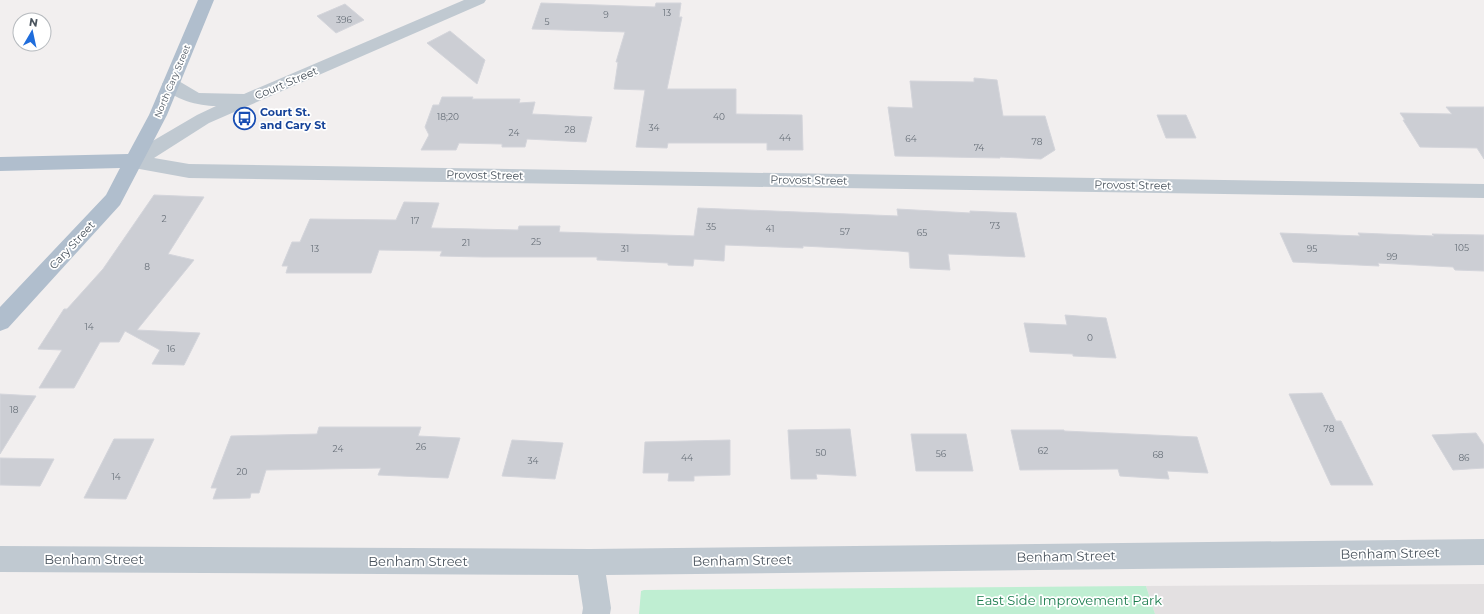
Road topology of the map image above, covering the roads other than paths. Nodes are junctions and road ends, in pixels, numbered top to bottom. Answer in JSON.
{"nodes":[{"id":1,"x":206,"y":0,"type":"edge"},
{"id":2,"x":478,"y":0,"type":"edge"},
{"id":3,"x":171,"y":84,"type":"junction"},
{"id":4,"x":250,"y":99,"type":"junction"},
{"id":5,"x":134,"y":161,"type":"junction"},
{"id":6,"x":0,"y":164,"type":"edge"},
{"id":7,"x":1484,"y":191,"type":"edge"},
{"id":8,"x":0,"y":322,"type":"edge"},
{"id":9,"x":1484,"y":552,"type":"edge"},
{"id":10,"x":0,"y":559,"type":"edge"},
{"id":11,"x":590,"y":562,"type":"junction"},
{"id":12,"x":596,"y":614,"type":"edge"}],
"edges":[{"from":1,"to":3,"type":"main road","name":"North Cary Street"},
{"from":2,"to":4,"type":"street","name":"Court Street"},
{"from":3,"to":4,"type":"street"},
{"from":3,"to":5,"type":"main road","name":"North Cary Street"},
{"from":4,"to":5,"type":"street","name":"Court Street"},
{"from":5,"to":6,"type":"main road"},
{"from":5,"to":7,"type":"street","name":"Provost Street"},
{"from":5,"to":8,"type":"main road","name":"Cary Street"},
{"from":9,"to":11,"type":"street","name":"Benham Street"},
{"from":10,"to":11,"type":"street","name":"Benham Street"},
{"from":11,"to":12,"type":"street"}]}
